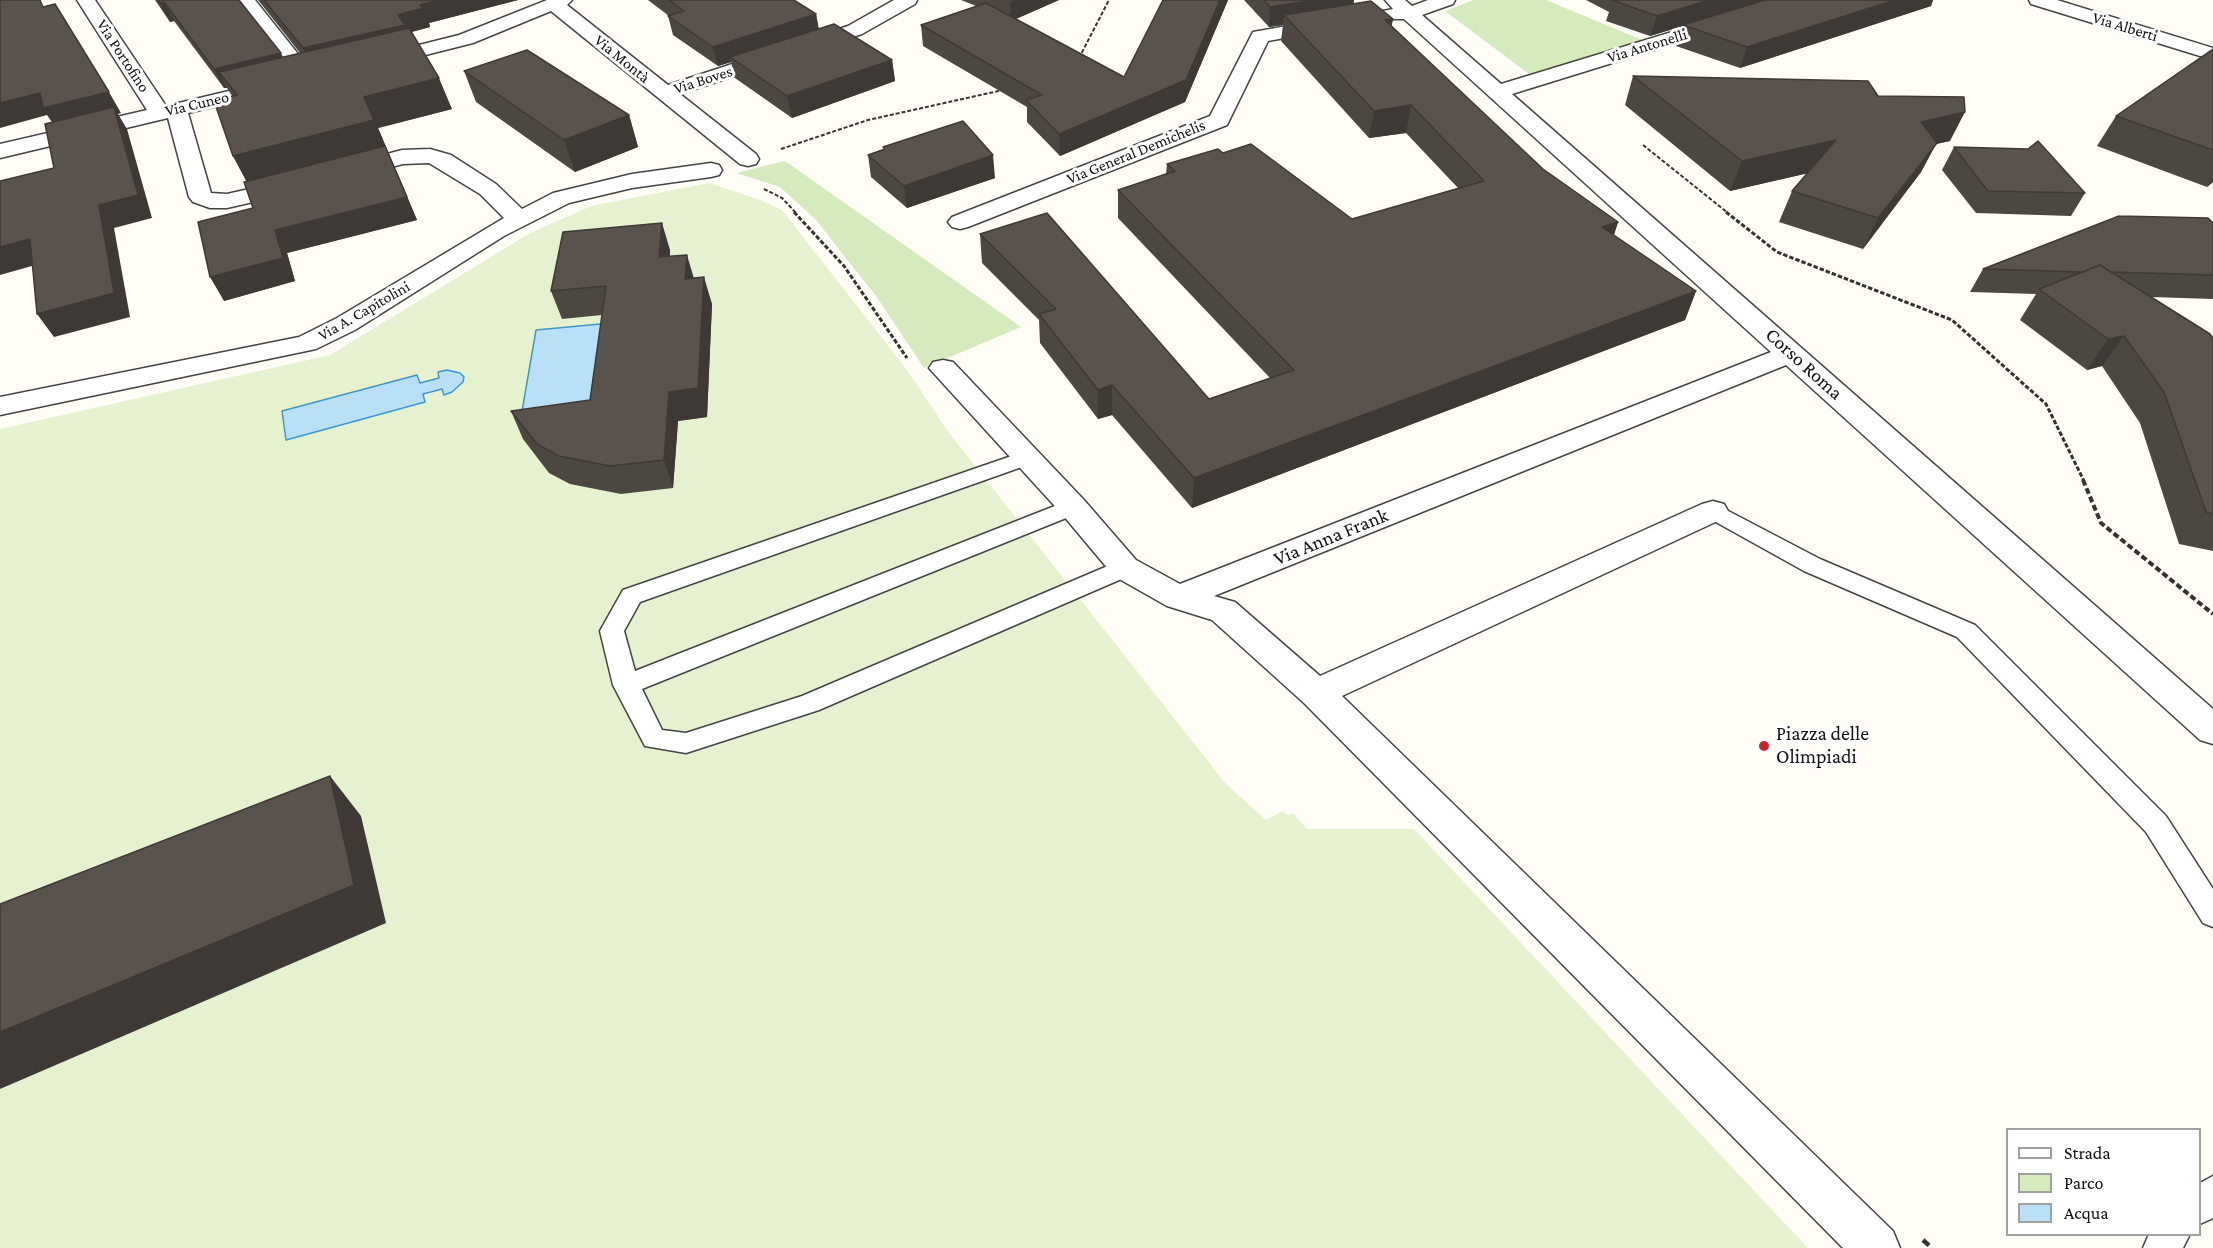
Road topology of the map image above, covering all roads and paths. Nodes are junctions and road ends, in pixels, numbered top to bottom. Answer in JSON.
{"nodes":[{"id":1,"x":86,"y":0,"type":"edge"},
{"id":2,"x":245,"y":0,"type":"edge"},
{"id":3,"x":908,"y":0,"type":"edge"},
{"id":4,"x":1109,"y":0,"type":"edge"},
{"id":5,"x":1446,"y":0,"type":"edge"},
{"id":6,"x":1796,"y":0,"type":"edge"},
{"id":7,"x":2038,"y":0,"type":"edge"},
{"id":8,"x":559,"y":2,"type":"edge"},
{"id":9,"x":1401,"y":6,"type":"edge"},
{"id":10,"x":1367,"y":19,"type":"edge"},
{"id":11,"x":1345,"y":22,"type":"edge"},
{"id":12,"x":2213,"y":54,"type":"edge"},
{"id":13,"x":1073,"y":64,"type":"edge"},
{"id":14,"x":359,"y":66,"type":"edge"},
{"id":15,"x":328,"y":74,"type":"edge"},
{"id":16,"x":307,"y":78,"type":"junction"},
{"id":17,"x":1008,"y":89,"type":"edge"},
{"id":18,"x":1497,"y":92,"type":"junction"},
{"id":19,"x":664,"y":93,"type":"junction"},
{"id":20,"x":168,"y":111,"type":"junction"},
{"id":21,"x":1643,"y":145,"type":"dead end"},
{"id":22,"x":0,"y":151,"type":"edge"},
{"id":23,"x":748,"y":159,"type":"joint"},
{"id":24,"x":711,"y":170,"type":"dead end"},
{"id":25,"x":332,"y":176,"type":"edge"},
{"id":26,"x":309,"y":182,"type":"edge"},
{"id":27,"x":519,"y":219,"type":"junction"},
{"id":28,"x":960,"y":222,"type":"dead end"},
{"id":29,"x":1792,"y":353,"type":"junction"},
{"id":30,"x":943,"y":368,"type":"dead end"},
{"id":31,"x":0,"y":406,"type":"edge"},
{"id":32,"x":1026,"y":458,"type":"junction"},
{"id":33,"x":1073,"y":507,"type":"junction"},
{"id":34,"x":1713,"y":511,"type":"joint"},
{"id":35,"x":1125,"y":568,"type":"junction"},
{"id":36,"x":1178,"y":598,"type":"junction"},
{"id":37,"x":2213,"y":614,"type":"edge"},
{"id":38,"x":626,"y":685,"type":"junction"},
{"id":39,"x":1316,"y":693,"type":"junction"},
{"id":40,"x":2213,"y":730,"type":"edge"},
{"id":41,"x":2213,"y":914,"type":"edge"},
{"id":42,"x":2213,"y":1193,"type":"edge"},
{"id":43,"x":2201,"y":1205,"type":"edge"},
{"id":44,"x":2171,"y":1236,"type":"edge"},
{"id":45,"x":1876,"y":1248,"type":"edge"},
{"id":46,"x":2160,"y":1248,"type":"edge"}],
"edges":[{"from":1,"to":20,"type":"street","name":"Via Portofino"},
{"from":2,"to":16,"type":"street"},
{"from":3,"to":19,"type":"street","name":"Via Boves"},
{"from":4,"to":13,"type":"path"},
{"from":5,"to":9,"type":"street"},
{"from":6,"to":18,"type":"street","name":"Via Antonelli"},
{"from":7,"to":12,"type":"street","name":"Via Alberti"},
{"from":8,"to":14,"type":"street"},
{"from":8,"to":19,"type":"street","name":"Via Montà"},
{"from":9,"to":10,"type":"street"},
{"from":9,"to":18,"type":"street","name":"Corso Roma"},
{"from":11,"to":28,"type":"street","name":"Via General Demichelis"},
{"from":15,"to":16,"type":"street","name":"Via Cuneo"},
{"from":16,"to":20,"type":"street","name":"Via Cuneo"},
{"from":17,"to":23,"type":"path"},
{"from":18,"to":29,"type":"street","name":"Corso Roma"},
{"from":19,"to":23,"type":"street","name":"Via Montà"},
{"from":20,"to":22,"type":"street","name":"Via Cuneo"},
{"from":20,"to":26,"type":"street","name":"Via Portofino"},
{"from":21,"to":37,"type":"path"},
{"from":24,"to":27,"type":"street","name":"Via A. Capitolini"},
{"from":25,"to":27,"type":"street"},
{"from":27,"to":31,"type":"street","name":"Via A. Capitolini"},
{"from":29,"to":36,"type":"street","name":"Via Anna Frank"},
{"from":29,"to":40,"type":"street","name":"Corso Roma"},
{"from":30,"to":32,"type":"street"},
{"from":32,"to":33,"type":"street"},
{"from":32,"to":38,"type":"lane"},
{"from":33,"to":35,"type":"street"},
{"from":33,"to":38,"type":"lane"},
{"from":34,"to":39,"type":"street"},
{"from":34,"to":41,"type":"lane"},
{"from":35,"to":36,"type":"street"},
{"from":35,"to":38,"type":"lane"},
{"from":36,"to":39,"type":"street"},
{"from":39,"to":45,"type":"street"},
{"from":42,"to":43,"type":"lane"},
{"from":44,"to":46,"type":"lane"}]}
